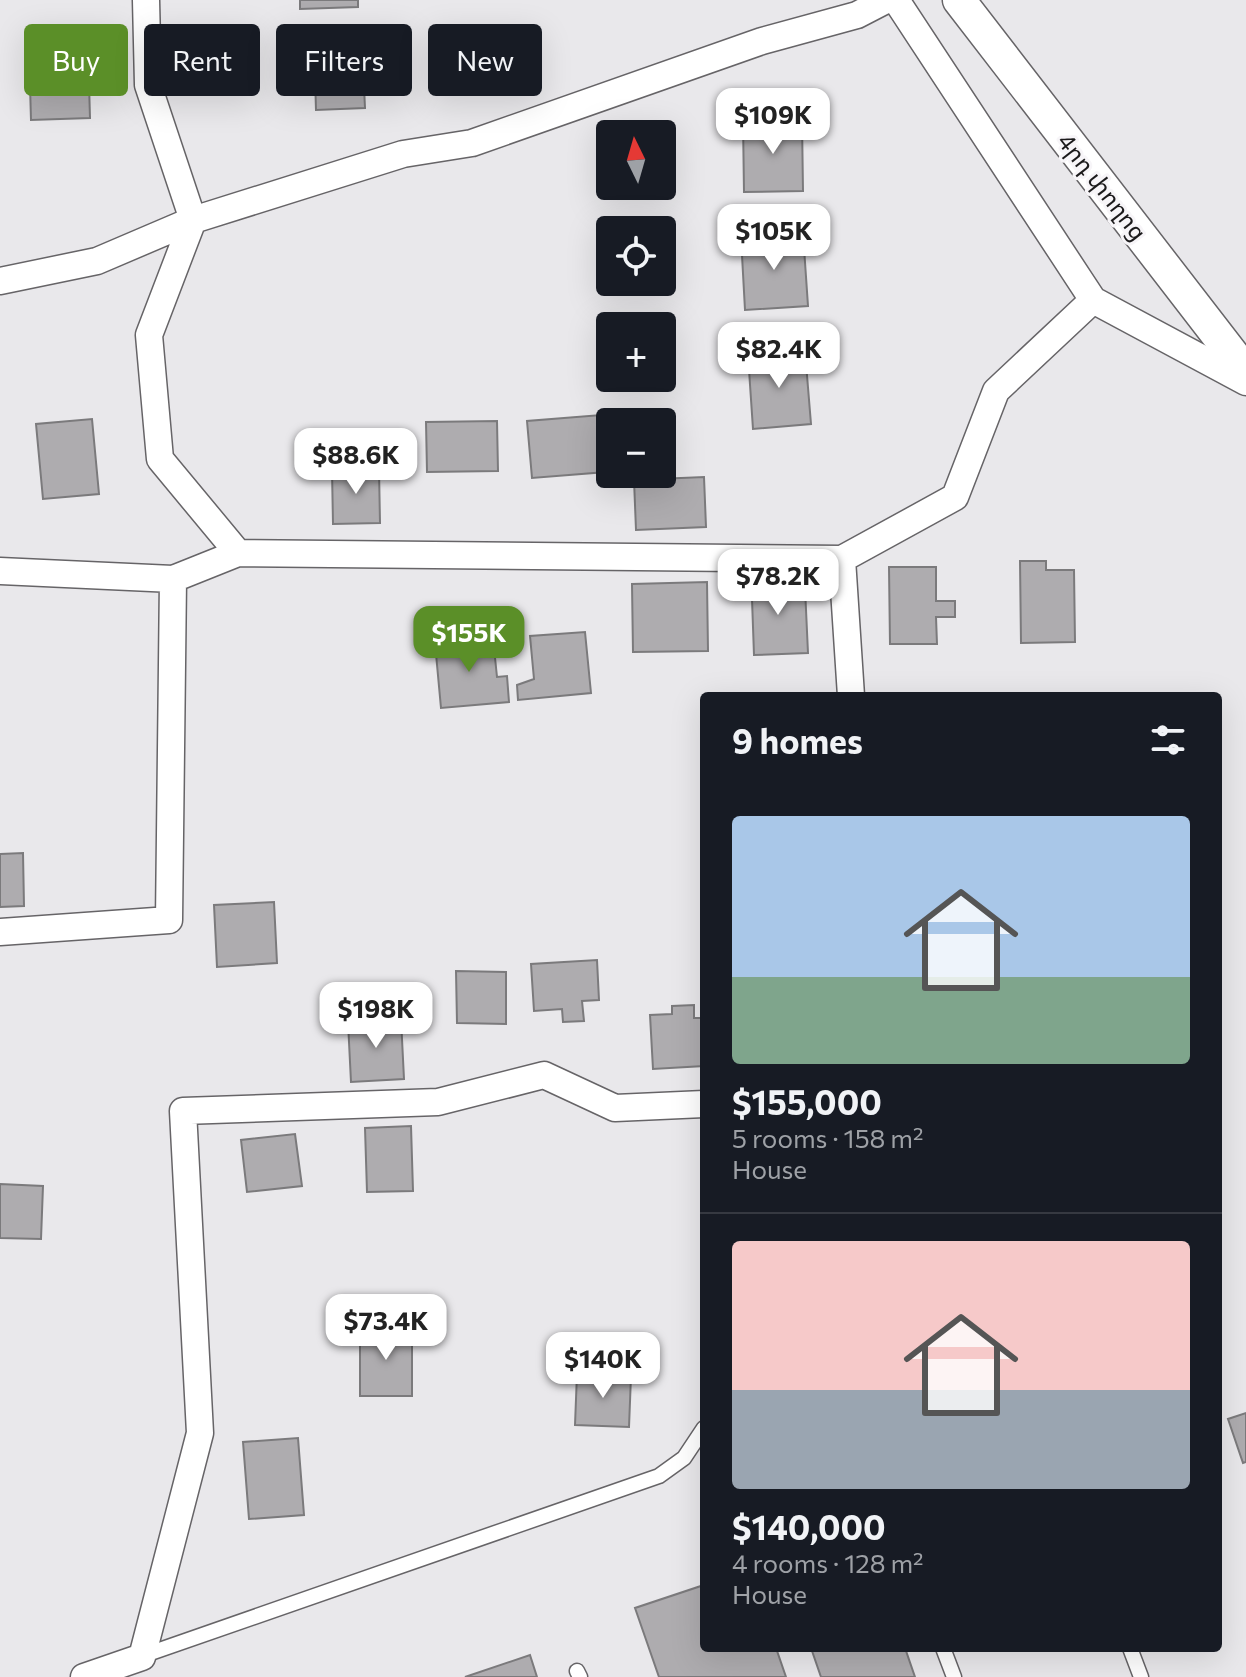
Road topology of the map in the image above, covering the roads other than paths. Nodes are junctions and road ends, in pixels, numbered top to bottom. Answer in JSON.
{"nodes":[{"id":1,"x":146,"y":0,"type":"edge"},
{"id":2,"x":886,"y":0,"type":"edge"},
{"id":3,"x":896,"y":0,"type":"edge"},
{"id":4,"x":959,"y":0,"type":"edge"},
{"id":5,"x":193,"y":220,"type":"junction"},
{"id":6,"x":0,"y":281,"type":"edge"},
{"id":7,"x":1093,"y":300,"type":"junction"},
{"id":8,"x":1246,"y":372,"type":"edge"},
{"id":9,"x":1246,"y":382,"type":"edge"},
{"id":10,"x":238,"y":553,"type":"junction"},
{"id":11,"x":842,"y":559,"type":"junction"},
{"id":12,"x":0,"y":571,"type":"edge"},
{"id":13,"x":173,"y":579,"type":"junction"},
{"id":14,"x":851,"y":692,"type":"edge"},
{"id":15,"x":0,"y":932,"type":"edge"},
{"id":16,"x":700,"y":1104,"type":"edge"},
{"id":17,"x":700,"y":1434,"type":"edge"},
{"id":18,"x":945,"y":1652,"type":"edge"},
{"id":19,"x":1132,"y":1652,"type":"edge"},
{"id":20,"x":142,"y":1657,"type":"junction"},
{"id":21,"x":84,"y":1677,"type":"edge"},
{"id":22,"x":954,"y":1677,"type":"edge"},
{"id":23,"x":1141,"y":1677,"type":"edge"}],
"edges":[{"from":1,"to":5,"type":"street"},
{"from":2,"to":5,"type":"street"},
{"from":3,"to":7,"type":"street"},
{"from":4,"to":8,"type":"street","name":"4րդ փողոց"},
{"from":5,"to":6,"type":"street"},
{"from":5,"to":10,"type":"street"},
{"from":7,"to":9,"type":"street"},
{"from":7,"to":11,"type":"street"},
{"from":10,"to":11,"type":"street"},
{"from":10,"to":13,"type":"street"},
{"from":11,"to":14,"type":"street"},
{"from":12,"to":13,"type":"street"},
{"from":13,"to":15,"type":"street"},
{"from":16,"to":20,"type":"street"},
{"from":17,"to":20,"type":"lane"},
{"from":18,"to":22,"type":"lane"},
{"from":19,"to":23,"type":"lane"},
{"from":20,"to":21,"type":"street"}]}
